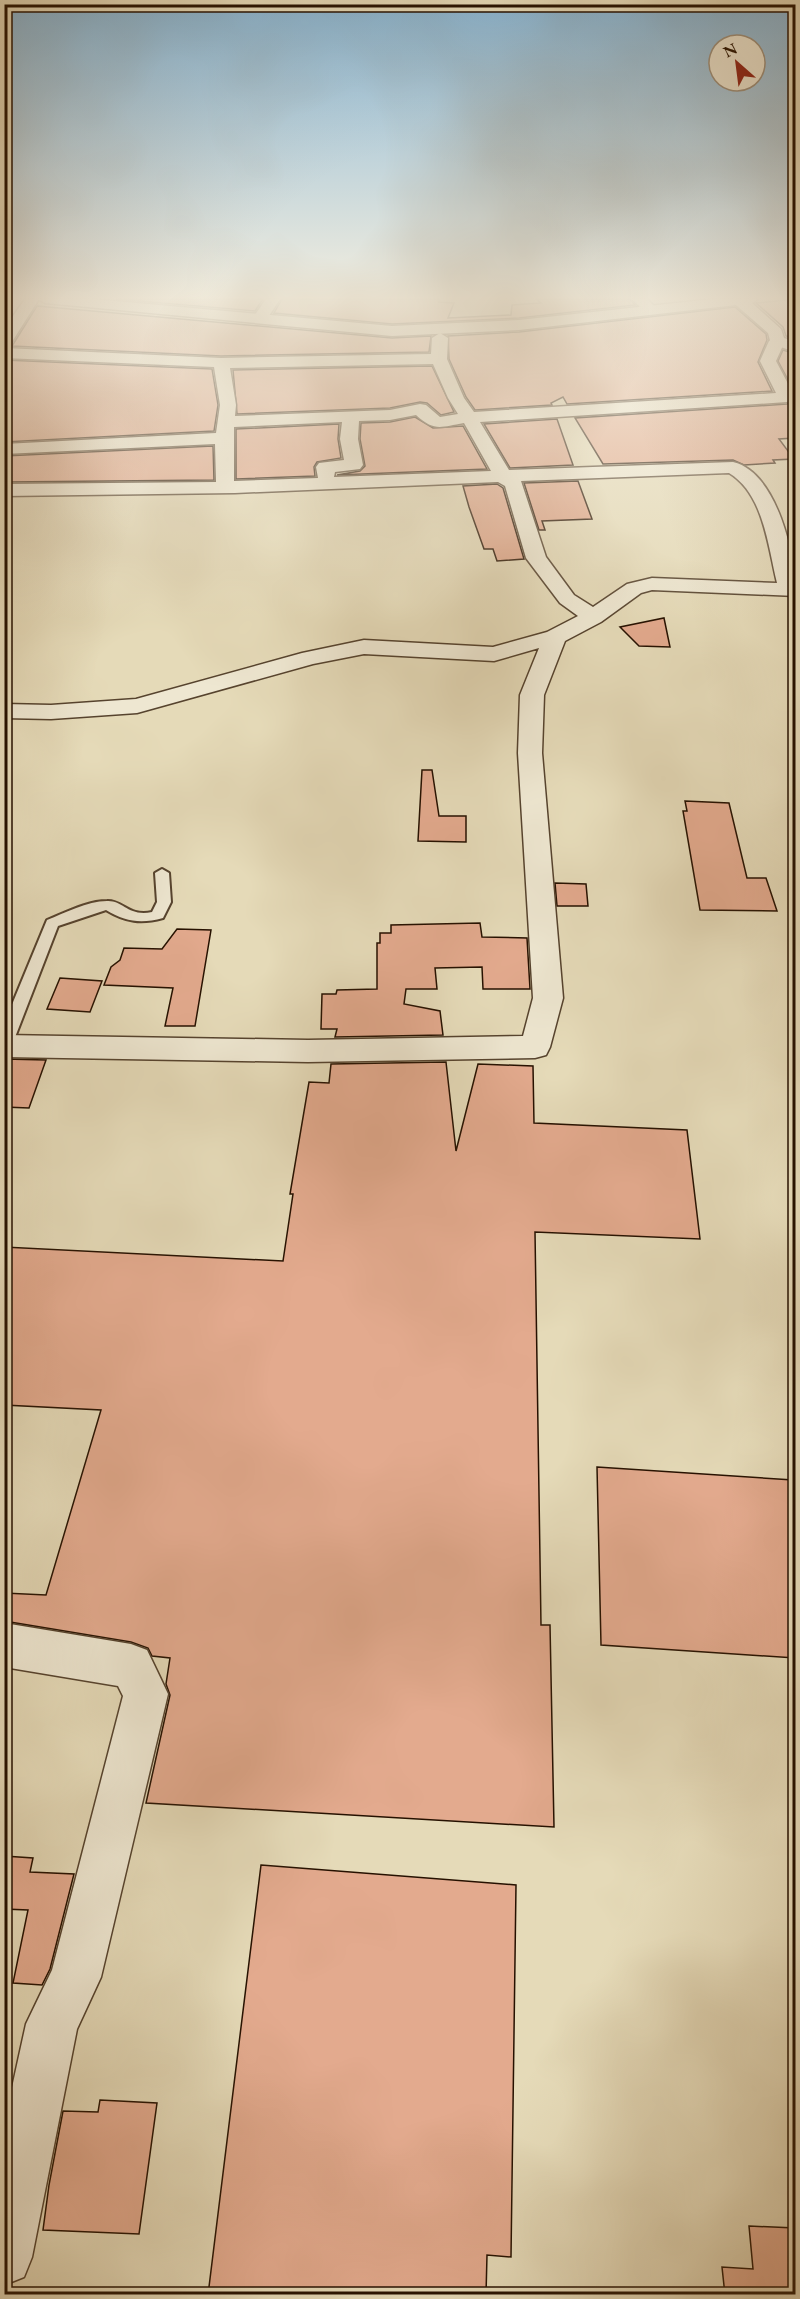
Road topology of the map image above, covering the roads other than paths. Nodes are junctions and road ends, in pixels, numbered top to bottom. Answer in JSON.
{"nodes":[{"id":1,"x":226,"y":406,"type":"edge"},
{"id":2,"x":419,"y":406,"type":"edge"},
{"id":3,"x":461,"y":406,"type":"edge"},
{"id":4,"x":555,"y":406,"type":"edge"},
{"id":5,"x":420,"y":409,"type":"junction"},
{"id":6,"x":350,"y":417,"type":"junction"},
{"id":7,"x":469,"y":418,"type":"junction"},
{"id":8,"x":225,"y":430,"type":"junction"},
{"id":9,"x":4,"y":449,"type":"edge"},
{"id":10,"x":503,"y":477,"type":"junction"},
{"id":11,"x":327,"y":484,"type":"junction"},
{"id":12,"x":225,"y":487,"type":"junction"},
{"id":13,"x":4,"y":490,"type":"edge"},
{"id":14,"x":792,"y":590,"type":"edge"},
{"id":15,"x":593,"y":617,"type":"junction"},
{"id":16,"x":555,"y":637,"type":"junction"},
{"id":17,"x":4,"y":711,"type":"edge"},
{"id":18,"x":162,"y":873,"type":"dead end"},
{"id":19,"x":4,"y":1045,"type":"edge"},
{"id":20,"x":4,"y":1645,"type":"edge"},
{"id":21,"x":4,"y":2257,"type":"edge"}],
"edges":[{"from":1,"to":8,"type":"street"},
{"from":2,"to":5,"type":"street"},
{"from":3,"to":7,"type":"street"},
{"from":4,"to":7,"type":"street"},
{"from":5,"to":6,"type":"street"},
{"from":5,"to":7,"type":"street"},
{"from":6,"to":8,"type":"street"},
{"from":6,"to":11,"type":"street"},
{"from":7,"to":10,"type":"street"},
{"from":8,"to":9,"type":"street"},
{"from":8,"to":12,"type":"street"},
{"from":10,"to":11,"type":"street"},
{"from":10,"to":14,"type":"street"},
{"from":10,"to":15,"type":"street"},
{"from":11,"to":12,"type":"street"},
{"from":12,"to":13,"type":"street"},
{"from":14,"to":15,"type":"street"},
{"from":15,"to":16,"type":"street"},
{"from":16,"to":17,"type":"street"},
{"from":16,"to":19,"type":"street"},
{"from":18,"to":19,"type":"lane"},
{"from":20,"to":21,"type":"street"}]}
